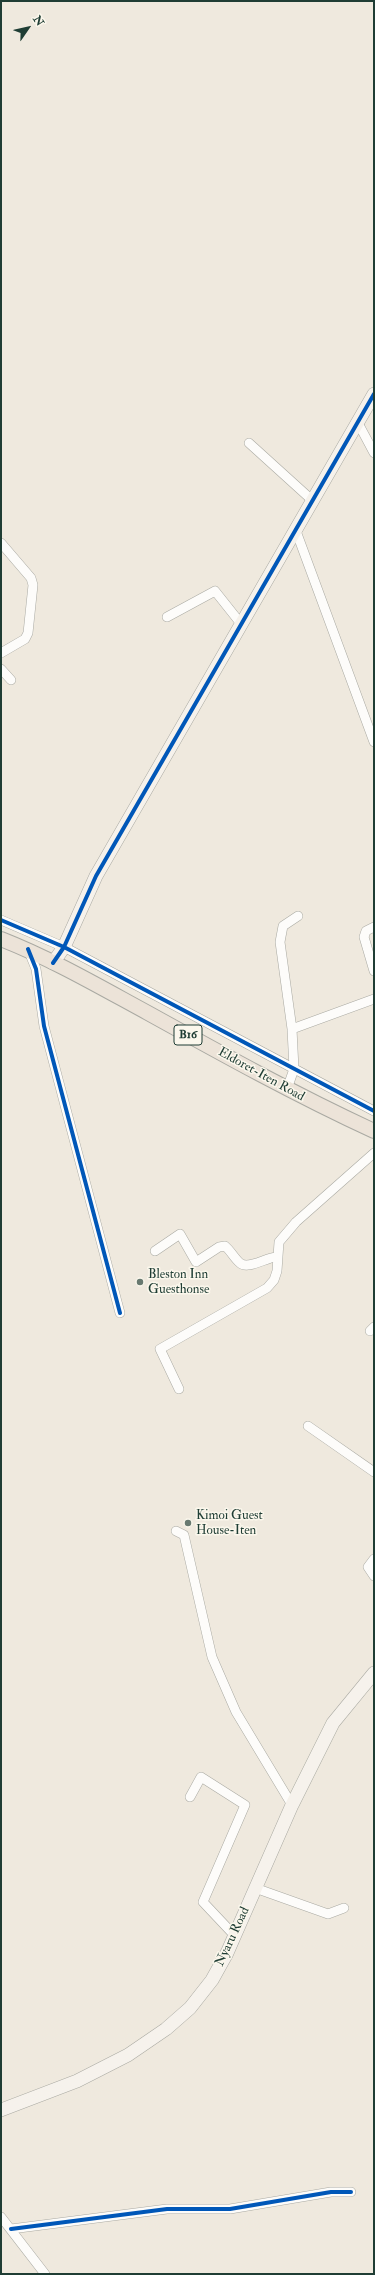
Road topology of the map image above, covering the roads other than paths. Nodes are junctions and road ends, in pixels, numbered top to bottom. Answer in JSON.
{"nodes":[{"id":1,"x":374,"y":394,"type":"edge"},
{"id":2,"x":358,"y":423,"type":"junction"},
{"id":3,"x":249,"y":443,"type":"dead end"},
{"id":4,"x":374,"y":453,"type":"edge"},
{"id":5,"x":313,"y":502,"type":"junction"},
{"id":6,"x":296,"y":531,"type":"junction"},
{"id":7,"x":1,"y":543,"type":"edge"},
{"id":8,"x":167,"y":617,"type":"dead end"},
{"id":9,"x":242,"y":625,"type":"junction"},
{"id":10,"x":1,"y":653,"type":"edge"},
{"id":11,"x":1,"y":669,"type":"edge"},
{"id":12,"x":11,"y":680,"type":"dead end"},
{"id":13,"x":374,"y":742,"type":"edge"},
{"id":14,"x":298,"y":916,"type":"dead end"},
{"id":15,"x":1,"y":920,"type":"edge"},
{"id":16,"x":374,"y":927,"type":"edge"},
{"id":17,"x":1,"y":939,"type":"edge"},
{"id":18,"x":64,"y":947,"type":"junction"},
{"id":19,"x":28,"y":950,"type":"junction"},
{"id":20,"x":53,"y":963,"type":"junction"},
{"id":21,"x":374,"y":971,"type":"edge"},
{"id":22,"x":374,"y":999,"type":"edge"},
{"id":23,"x":292,"y":1029,"type":"junction"},
{"id":24,"x":294,"y":1069,"type":"junction"},
{"id":25,"x":287,"y":1089,"type":"junction"},
{"id":26,"x":374,"y":1111,"type":"edge"},
{"id":27,"x":374,"y":1131,"type":"edge"},
{"id":28,"x":374,"y":1153,"type":"edge"},
{"id":29,"x":155,"y":1251,"type":"dead end"},
{"id":30,"x":276,"y":1257,"type":"junction"},
{"id":31,"x":120,"y":1313,"type":"dead end"},
{"id":32,"x":179,"y":1389,"type":"dead end"},
{"id":33,"x":308,"y":1426,"type":"dead end"},
{"id":34,"x":374,"y":1472,"type":"edge"},
{"id":35,"x":176,"y":1531,"type":"dead end"},
{"id":36,"x":374,"y":1559,"type":"edge"},
{"id":37,"x":374,"y":1576,"type":"edge"},
{"id":38,"x":374,"y":1673,"type":"edge"},
{"id":39,"x":190,"y":1797,"type":"dead end"},
{"id":40,"x":292,"y":1805,"type":"junction"},
{"id":41,"x":256,"y":1888,"type":"junction"},
{"id":42,"x":344,"y":1908,"type":"dead end"},
{"id":43,"x":234,"y":1936,"type":"junction"},
{"id":44,"x":1,"y":2110,"type":"edge"},
{"id":45,"x":351,"y":2192,"type":"dead end"},
{"id":46,"x":1,"y":2217,"type":"edge"},
{"id":47,"x":11,"y":2229,"type":"junction"},
{"id":48,"x":45,"y":2274,"type":"edge"}],
"edges":[{"from":1,"to":2,"type":"street"},
{"from":2,"to":4,"type":"street"},
{"from":2,"to":5,"type":"street"},
{"from":3,"to":5,"type":"street"},
{"from":5,"to":6,"type":"street"},
{"from":6,"to":9,"type":"street"},
{"from":6,"to":13,"type":"street"},
{"from":7,"to":10,"type":"street"},
{"from":8,"to":9,"type":"street"},
{"from":9,"to":18,"type":"street"},
{"from":11,"to":12,"type":"street"},
{"from":14,"to":23,"type":"street"},
{"from":15,"to":18,"type":"street"},
{"from":16,"to":21,"type":"street"},
{"from":17,"to":19,"type":"main road","name":"Eldoret-Iten Road","number":"B16"},
{"from":18,"to":20,"type":"street"},
{"from":18,"to":24,"type":"street"},
{"from":19,"to":20,"type":"main road","name":"Eldoret-Iten Road","number":"B16"},
{"from":19,"to":31,"type":"street"},
{"from":20,"to":25,"type":"main road","name":"Eldoret-Iten Road","number":"B16"},
{"from":22,"to":23,"type":"street"},
{"from":23,"to":24,"type":"street"},
{"from":24,"to":25,"type":"street"},
{"from":24,"to":26,"type":"street"},
{"from":25,"to":27,"type":"main road","name":"Eldoret-Iten Road","number":"B16"},
{"from":28,"to":30,"type":"street"},
{"from":29,"to":30,"type":"street"},
{"from":30,"to":32,"type":"street"},
{"from":33,"to":34,"type":"street"},
{"from":35,"to":40,"type":"street"},
{"from":36,"to":37,"type":"street"},
{"from":38,"to":40,"type":"street","name":"Nyaru Road"},
{"from":39,"to":43,"type":"street"},
{"from":40,"to":41,"type":"street","name":"Nyaru Road"},
{"from":41,"to":42,"type":"street"},
{"from":41,"to":43,"type":"street","name":"Nyaru Road"},
{"from":43,"to":44,"type":"street","name":"Nyaru Road"},
{"from":45,"to":47,"type":"street"},
{"from":46,"to":47,"type":"street"},
{"from":47,"to":48,"type":"street"}]}
